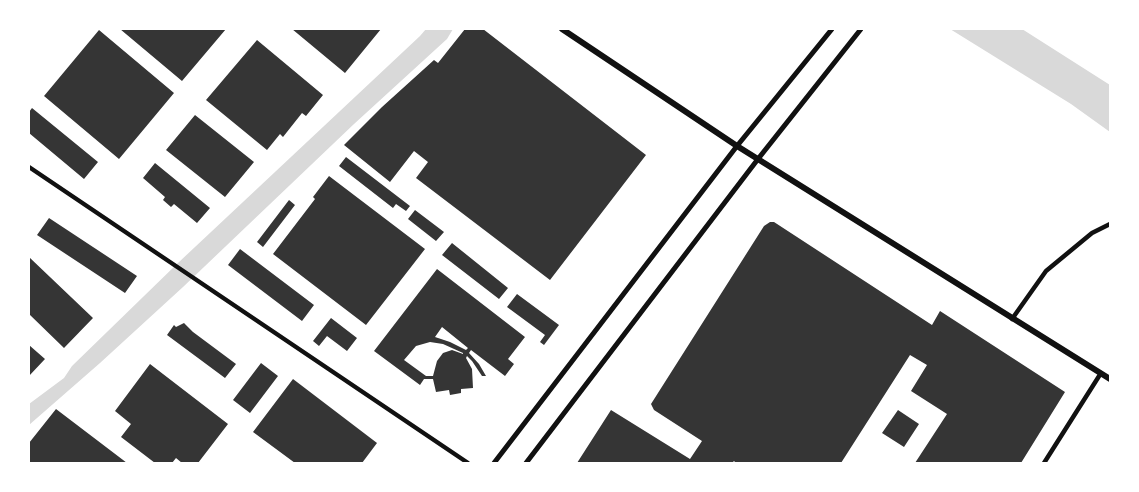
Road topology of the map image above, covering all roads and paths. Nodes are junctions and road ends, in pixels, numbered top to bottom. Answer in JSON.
{"nodes":[{"id":1,"x":562,"y":29,"type":"edge"},
{"id":2,"x":832,"y":29,"type":"edge"},
{"id":3,"x":861,"y":29,"type":"edge"},
{"id":4,"x":737,"y":146,"type":"junction"},
{"id":5,"x":758,"y":159,"type":"junction"},
{"id":6,"x":29,"y":167,"type":"edge"},
{"id":7,"x":1110,"y":224,"type":"edge"},
{"id":8,"x":1012,"y":319,"type":"junction"},
{"id":9,"x":1100,"y":373,"type":"junction"},
{"id":10,"x":1110,"y":379,"type":"edge"},
{"id":11,"x":468,"y":463,"type":"edge"},
{"id":12,"x":494,"y":463,"type":"edge"},
{"id":13,"x":526,"y":463,"type":"edge"},
{"id":14,"x":1044,"y":463,"type":"edge"}],
"edges":[{"from":1,"to":4,"type":"main road"},
{"from":2,"to":4,"type":"street"},
{"from":3,"to":5,"type":"street"},
{"from":4,"to":5,"type":"main road"},
{"from":4,"to":12,"type":"street"},
{"from":5,"to":8,"type":"main road"},
{"from":5,"to":13,"type":"street"},
{"from":6,"to":11,"type":"street"},
{"from":7,"to":8,"type":"street"},
{"from":8,"to":9,"type":"main road"},
{"from":9,"to":10,"type":"main road"},
{"from":9,"to":14,"type":"street"}]}
